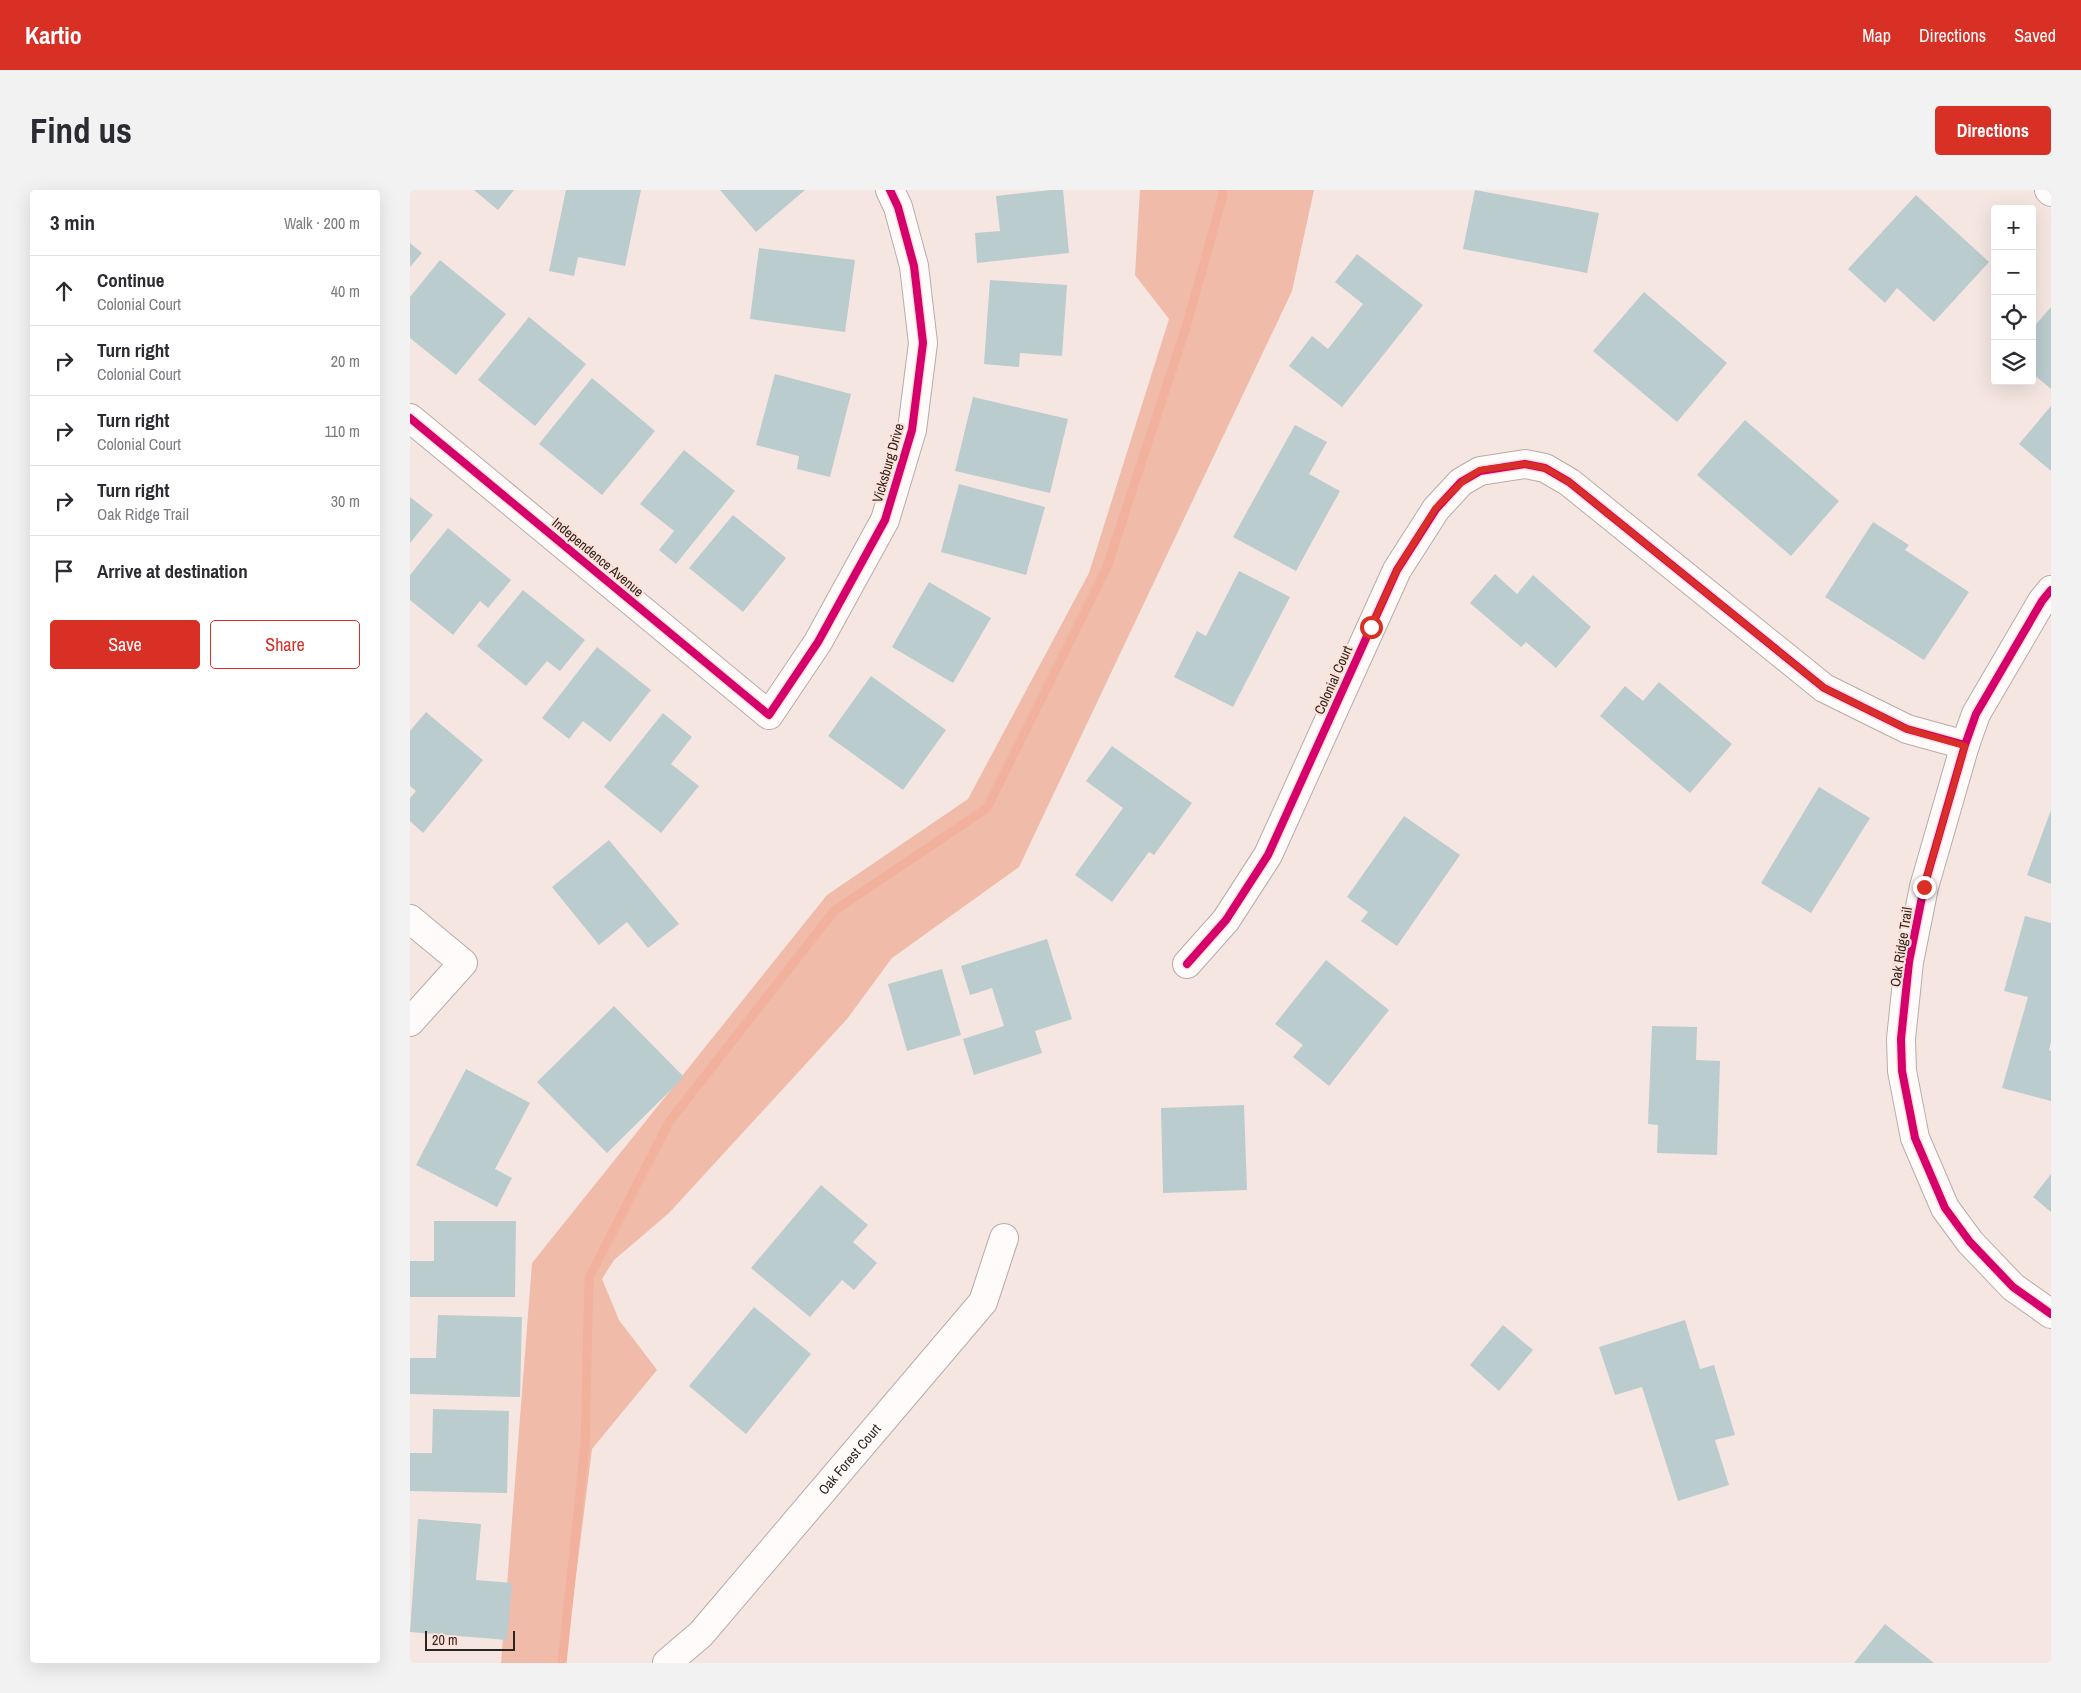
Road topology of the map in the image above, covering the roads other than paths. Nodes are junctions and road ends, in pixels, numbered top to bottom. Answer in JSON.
{"nodes":[{"id":1,"x":890,"y":190,"type":"edge"},
{"id":2,"x":410,"y":418,"type":"edge"},
{"id":3,"x":2051,"y":590,"type":"edge"},
{"id":4,"x":770,"y":715,"type":"joint"},
{"id":5,"x":1965,"y":746,"type":"junction"},
{"id":6,"x":410,"y":919,"type":"edge"},
{"id":7,"x":1187,"y":964,"type":"dead end"},
{"id":8,"x":410,"y":1022,"type":"edge"},
{"id":9,"x":1004,"y":1238,"type":"dead end"},
{"id":10,"x":2051,"y":1314,"type":"edge"},
{"id":11,"x":667,"y":1663,"type":"edge"}],
"edges":[{"from":1,"to":4,"type":"street","name":"Vicksburg Drive"},
{"from":2,"to":4,"type":"street","name":"Independence Avenue"},
{"from":3,"to":5,"type":"street","name":"Oak Ridge Trail"},
{"from":5,"to":7,"type":"street","name":"Colonial Court"},
{"from":5,"to":10,"type":"street","name":"Oak Ridge Trail"},
{"from":6,"to":8,"type":"street"},
{"from":9,"to":11,"type":"street","name":"Oak Forest Court"}]}
